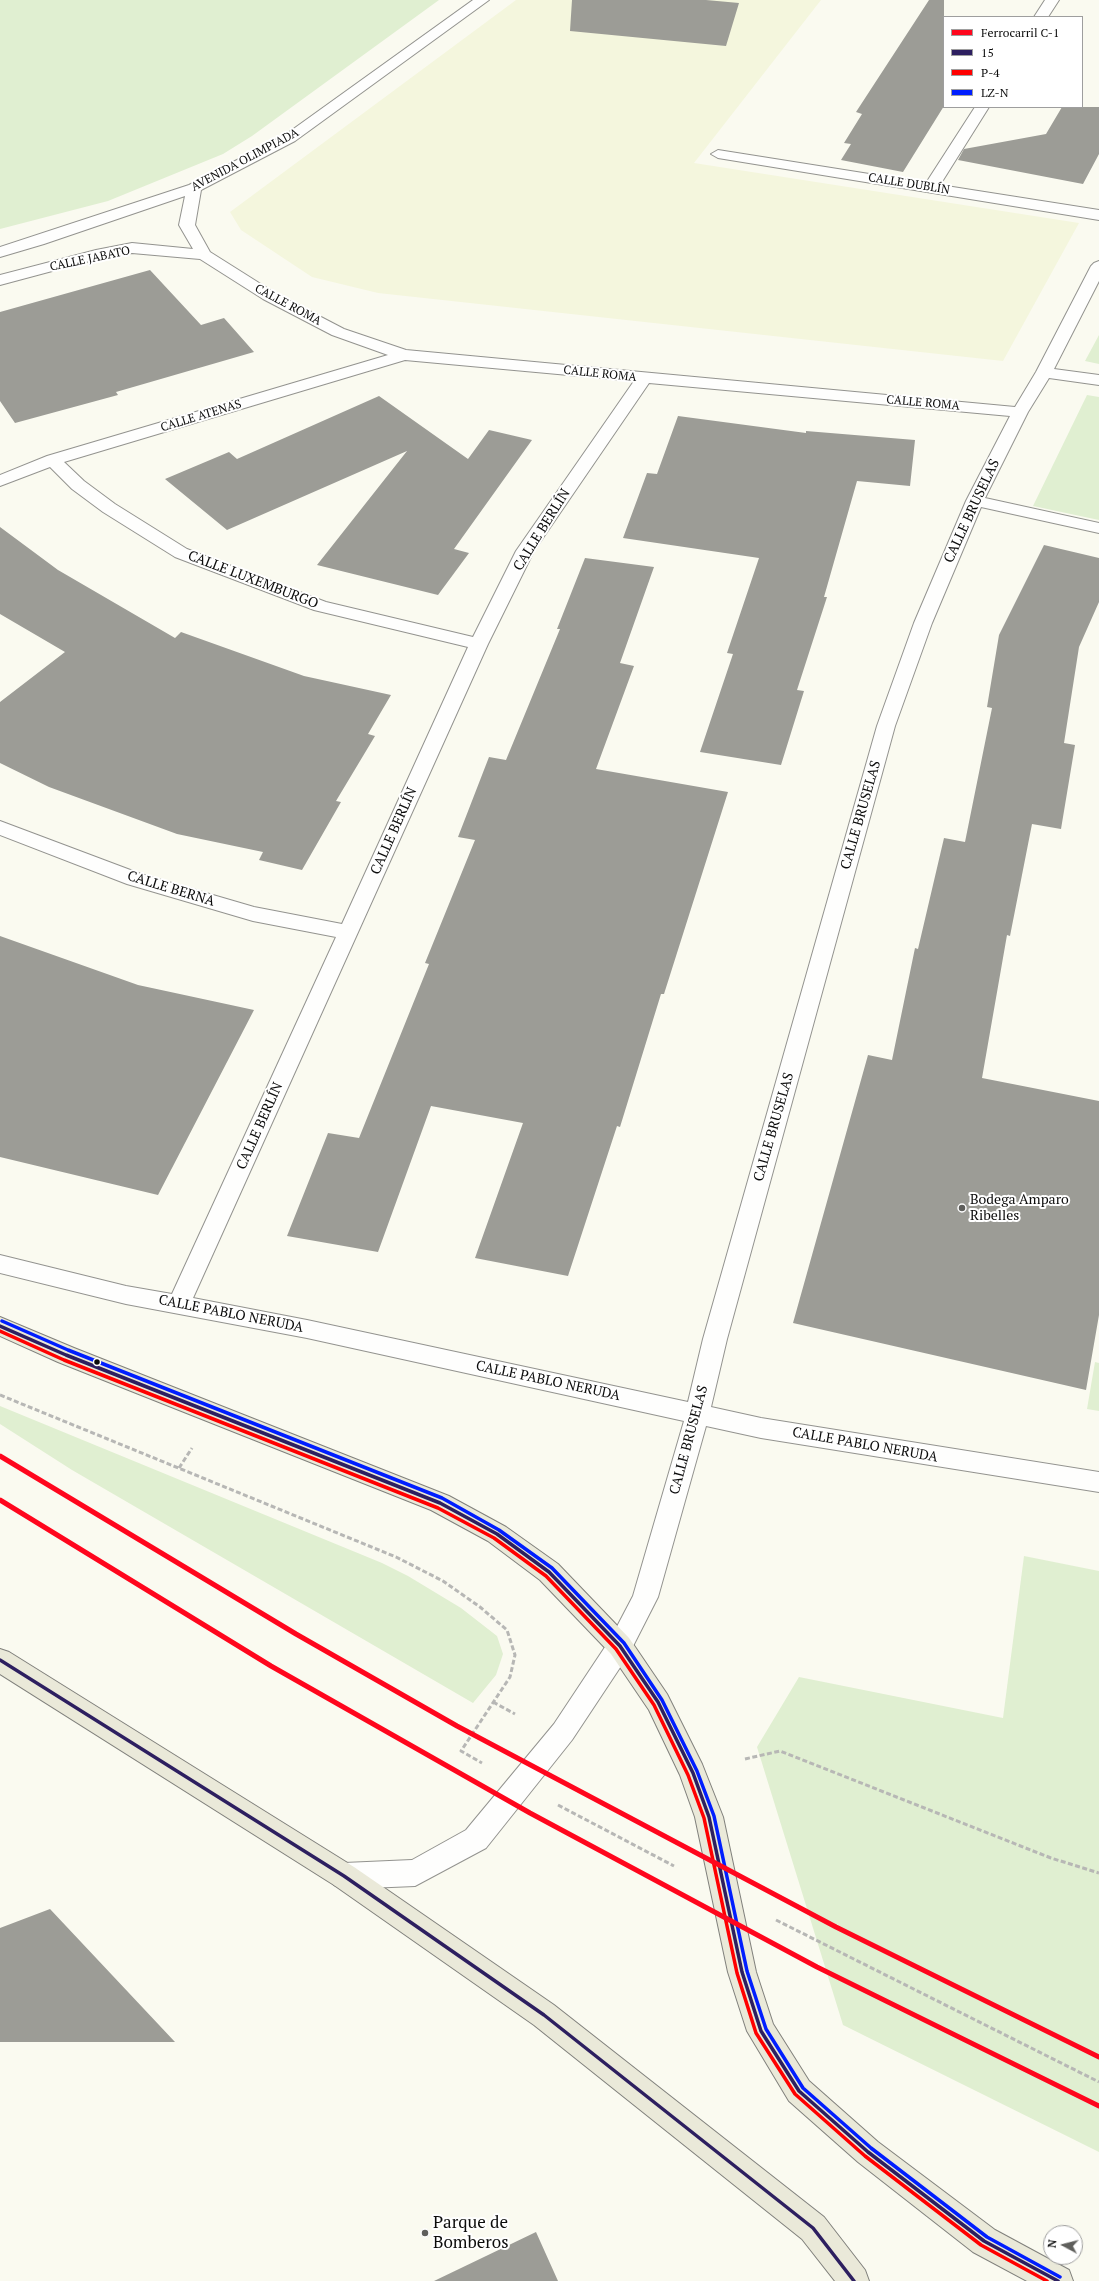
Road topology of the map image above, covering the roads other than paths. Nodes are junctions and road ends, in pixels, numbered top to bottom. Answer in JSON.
{"nodes":[{"id":1,"x":482,"y":0,"type":"edge"},
{"id":2,"x":1052,"y":0,"type":"edge"},
{"id":3,"x":1042,"y":16,"type":"edge"},
{"id":4,"x":981,"y":108,"type":"edge"},
{"id":5,"x":718,"y":154,"type":"dead end"},
{"id":6,"x":194,"y":188,"type":"junction"},
{"id":7,"x":930,"y":188,"type":"junction"},
{"id":8,"x":1099,"y":215,"type":"edge"},
{"id":9,"x":39,"y":241,"type":"junction"},
{"id":10,"x":0,"y":252,"type":"edge"},
{"id":11,"x":204,"y":255,"type":"junction"},
{"id":12,"x":0,"y":259,"type":"edge"},
{"id":13,"x":1099,"y":266,"type":"edge"},
{"id":14,"x":0,"y":280,"type":"edge"},
{"id":15,"x":404,"y":355,"type":"junction"},
{"id":16,"x":1044,"y":372,"type":"junction"},
{"id":17,"x":644,"y":378,"type":"junction"},
{"id":18,"x":1099,"y":380,"type":"edge"},
{"id":19,"x":1020,"y":412,"type":"junction"},
{"id":20,"x":53,"y":460,"type":"junction"},
{"id":21,"x":0,"y":481,"type":"edge"},
{"id":22,"x":975,"y":501,"type":"junction"},
{"id":23,"x":1099,"y":528,"type":"edge"},
{"id":24,"x":479,"y":644,"type":"junction"},
{"id":25,"x":0,"y":828,"type":"edge"},
{"id":26,"x":348,"y":932,"type":"junction"},
{"id":27,"x":0,"y":1264,"type":"edge"},
{"id":28,"x":179,"y":1304,"type":"junction"},
{"id":29,"x":0,"y":1326,"type":"edge"},
{"id":30,"x":698,"y":1413,"type":"junction"},
{"id":31,"x":1099,"y":1482,"type":"edge"},
{"id":32,"x":620,"y":1646,"type":"junction"},
{"id":33,"x":0,"y":1660,"type":"edge"},
{"id":34,"x":344,"y":1876,"type":"junction"},
{"id":35,"x":854,"y":2281,"type":"edge"},
{"id":36,"x":1058,"y":2281,"type":"edge"}],
"edges":[{"from":1,"to":6,"type":"street","name":"AVENIDA OLIMPIADA"},
{"from":2,"to":3,"type":"street"},
{"from":4,"to":7,"type":"street"},
{"from":5,"to":7,"type":"street","name":"CALLE DUBLÍN"},
{"from":6,"to":9,"type":"street","name":"AVENIDA OLIMPIADA"},
{"from":6,"to":11,"type":"street"},
{"from":7,"to":8,"type":"street","name":"CALLE DUBLÍN"},
{"from":9,"to":10,"type":"street","name":"AVENIDA OLIMPIADA"},
{"from":9,"to":12,"type":"street"},
{"from":11,"to":14,"type":"street","name":"CALLE JABATO"},
{"from":11,"to":15,"type":"street","name":"CALLE ROMA"},
{"from":13,"to":16,"type":"street","name":"CALLE BRUSELAS"},
{"from":15,"to":17,"type":"street","name":"CALLE ROMA"},
{"from":15,"to":20,"type":"street","name":"CALLE ATENAS"},
{"from":16,"to":18,"type":"street"},
{"from":16,"to":19,"type":"street","name":"CALLE BRUSELAS"},
{"from":17,"to":19,"type":"street","name":"CALLE ROMA"},
{"from":17,"to":24,"type":"street","name":"CALLE BERLÍN"},
{"from":19,"to":22,"type":"street","name":"CALLE BRUSELAS"},
{"from":20,"to":21,"type":"street","name":"CALLE ATENAS"},
{"from":20,"to":24,"type":"street","name":"CALLE LUXEMBURGO"},
{"from":22,"to":23,"type":"street"},
{"from":22,"to":30,"type":"street","name":"CALLE BRUSELAS"},
{"from":24,"to":26,"type":"street","name":"CALLE BERLÍN"},
{"from":25,"to":26,"type":"street","name":"CALLE BERNA"},
{"from":26,"to":28,"type":"street","name":"CALLE BERLÍN"},
{"from":27,"to":28,"type":"street","name":"CALLE PABLO NERUDA"},
{"from":28,"to":30,"type":"street","name":"CALLE PABLO NERUDA"},
{"from":29,"to":32,"type":"main road"},
{"from":30,"to":31,"type":"street","name":"CALLE PABLO NERUDA"},
{"from":30,"to":32,"type":"street","name":"CALLE BRUSELAS"},
{"from":32,"to":34,"type":"street","name":"CALLE BRUSELAS"},
{"from":32,"to":36,"type":"main road"},
{"from":33,"to":34,"type":"main road"},
{"from":34,"to":35,"type":"main road"}]}
